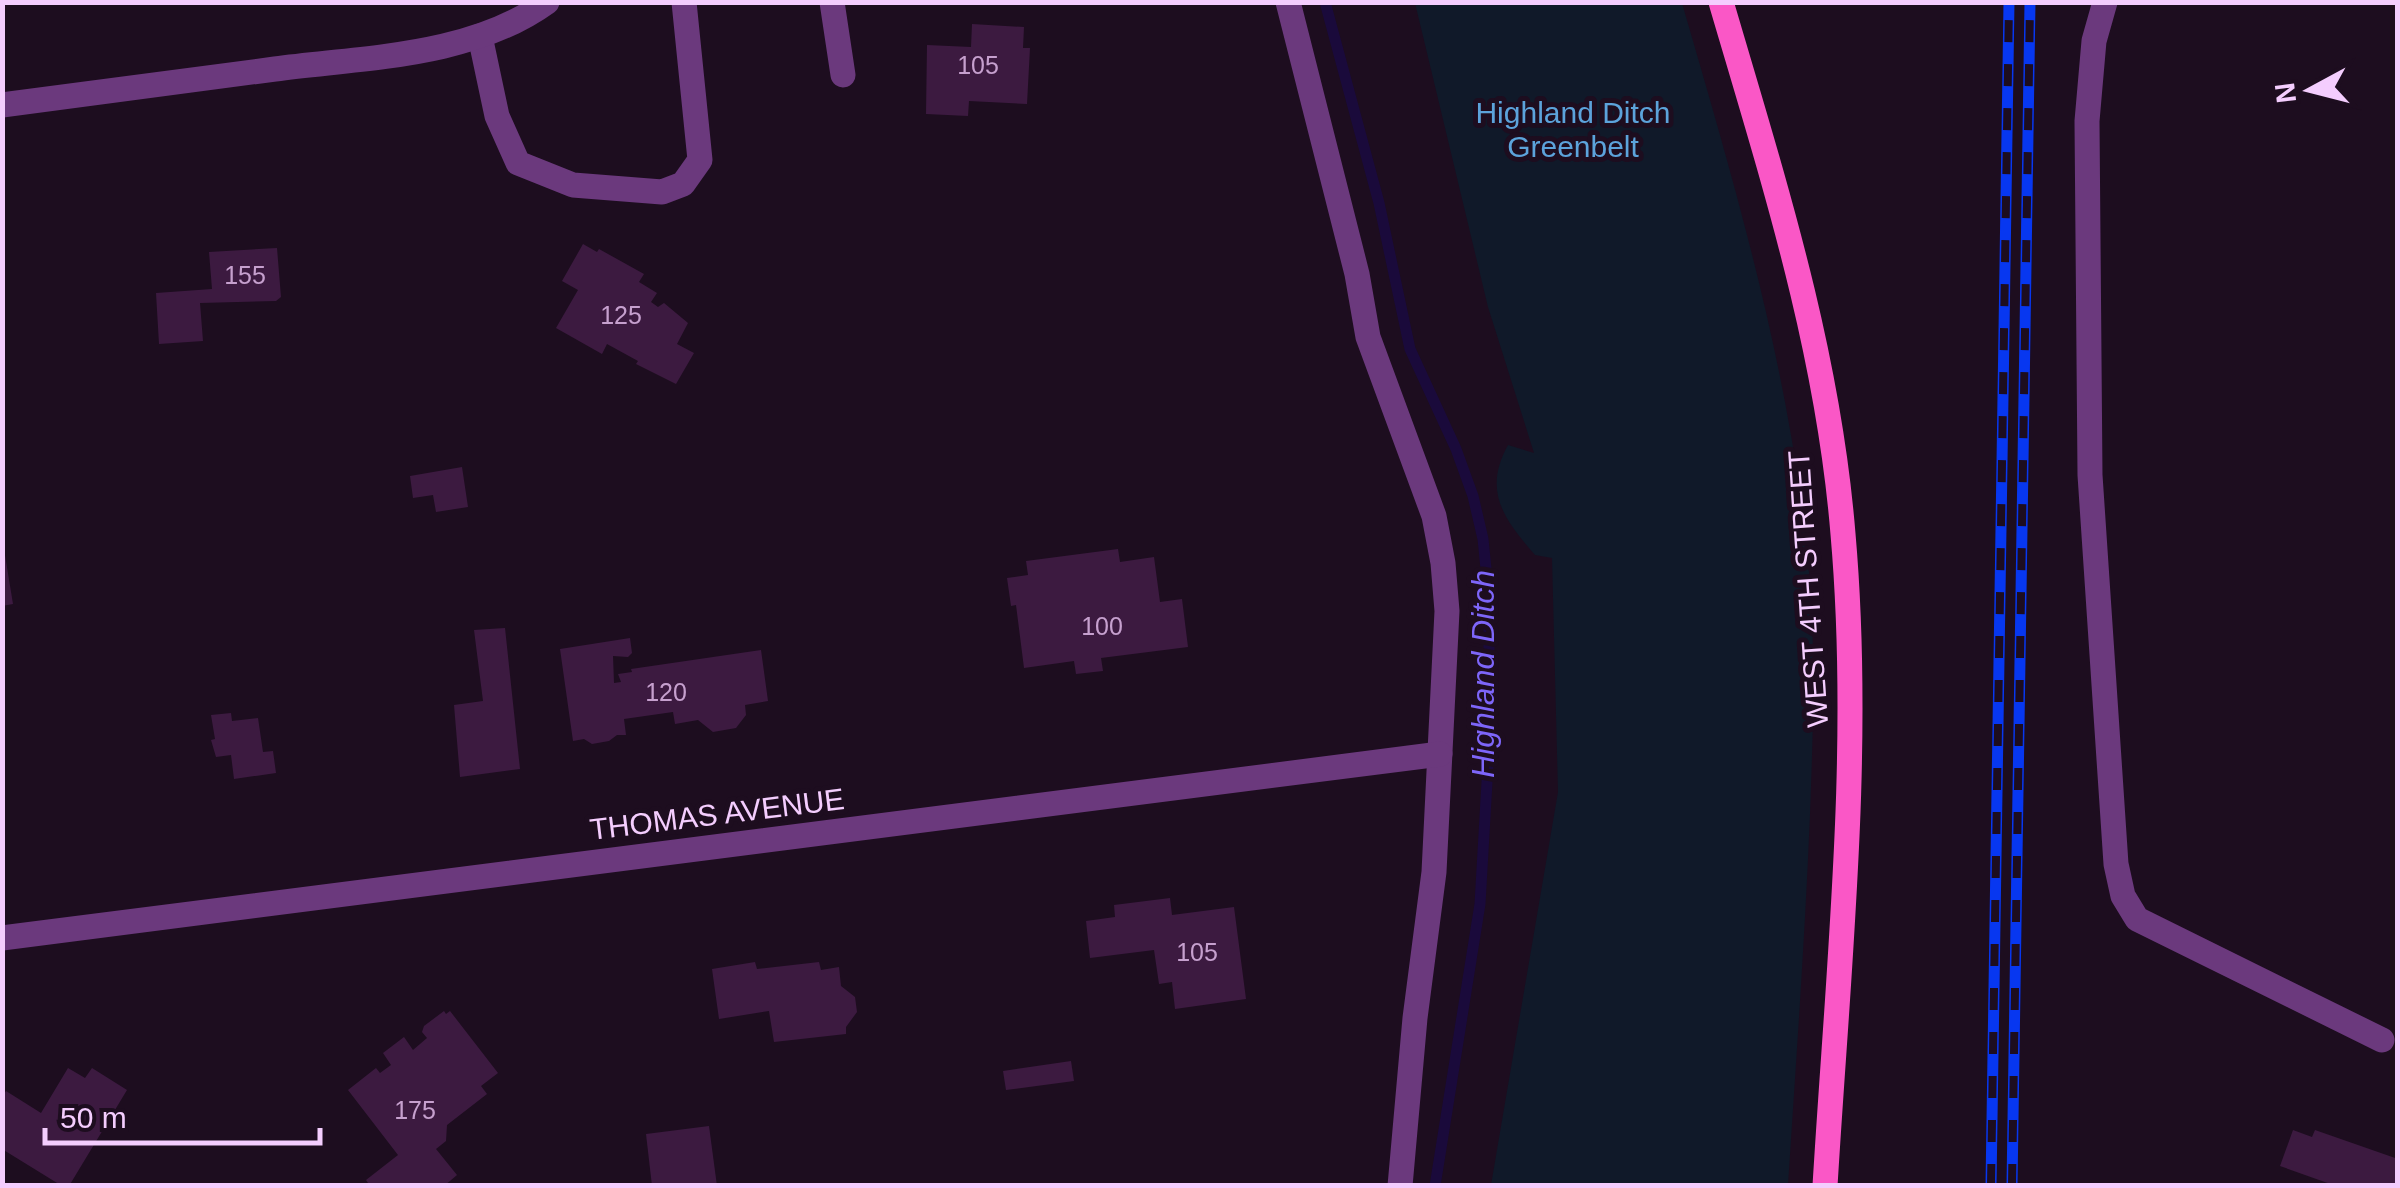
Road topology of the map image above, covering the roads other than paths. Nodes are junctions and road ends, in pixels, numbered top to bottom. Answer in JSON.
{"nodes":[{"id":1,"x":547,"y":2,"type":"edge"},
{"id":2,"x":684,"y":2,"type":"edge"},
{"id":3,"x":832,"y":2,"type":"edge"},
{"id":4,"x":1288,"y":2,"type":"edge"},
{"id":5,"x":1721,"y":2,"type":"edge"},
{"id":6,"x":2105,"y":2,"type":"edge"},
{"id":7,"x":480,"y":36,"type":"junction"},
{"id":8,"x":843,"y":75,"type":"dead end"},
{"id":9,"x":2,"y":105,"type":"edge"},
{"id":10,"x":1440,"y":754,"type":"junction"},
{"id":11,"x":2,"y":938,"type":"edge"},
{"id":12,"x":2382,"y":1040,"type":"dead end"},
{"id":13,"x":1400,"y":1186,"type":"edge"},
{"id":14,"x":1826,"y":1186,"type":"edge"}],
"edges":[{"from":1,"to":7,"type":"street"},
{"from":2,"to":7,"type":"street"},
{"from":3,"to":8,"type":"street"},
{"from":4,"to":10,"type":"street"},
{"from":5,"to":14,"type":"main road","name":"WEST 4TH STREET"},
{"from":6,"to":12,"type":"street"},
{"from":7,"to":9,"type":"street"},
{"from":10,"to":11,"type":"street","name":"THOMAS AVENUE"},
{"from":10,"to":13,"type":"street"}]}
